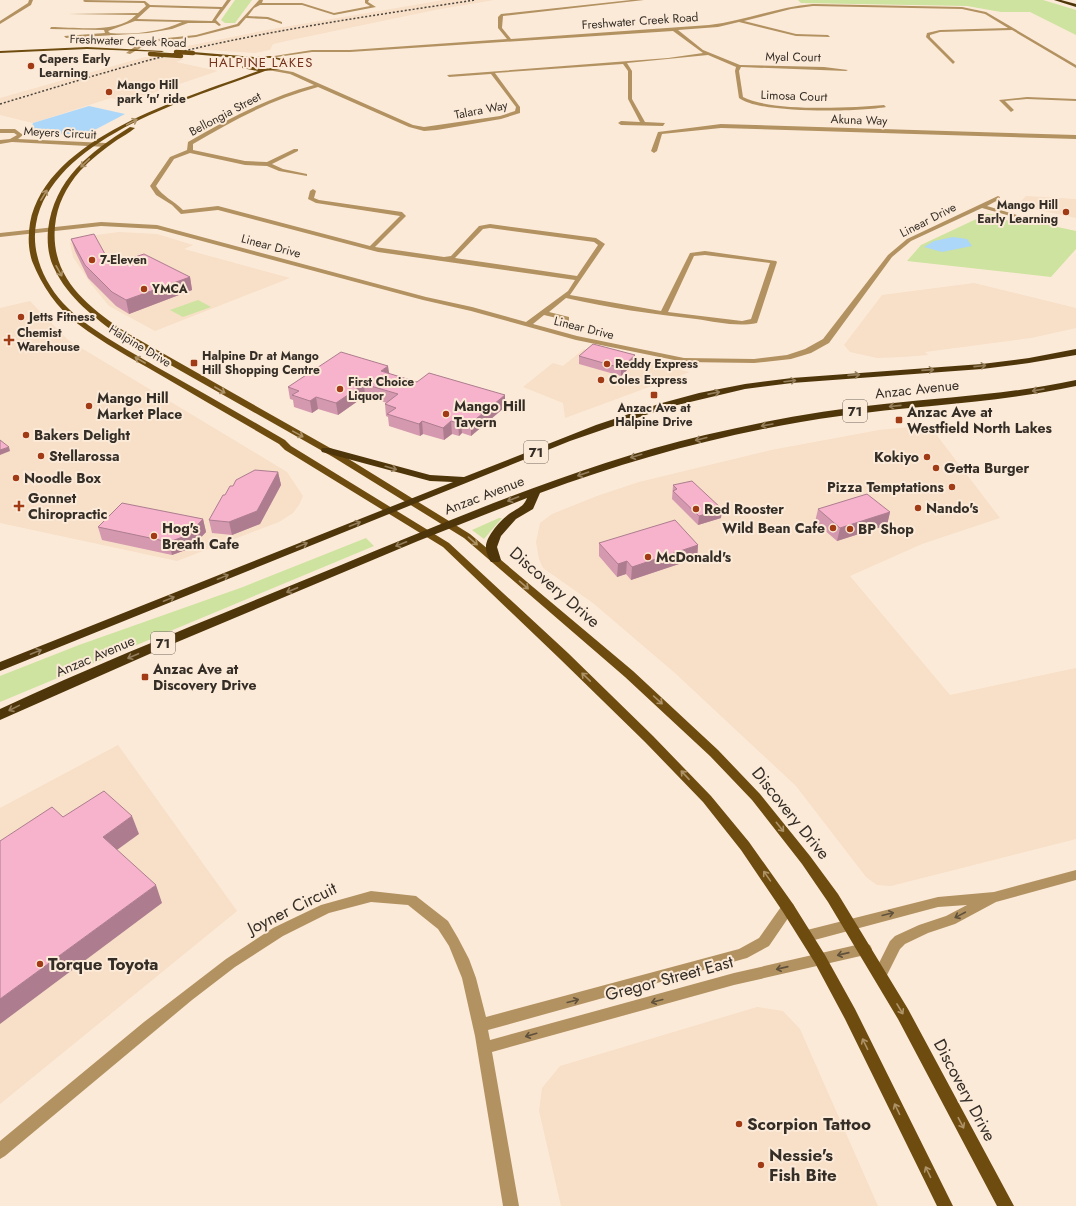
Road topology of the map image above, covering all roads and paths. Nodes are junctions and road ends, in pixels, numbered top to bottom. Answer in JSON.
{"nodes":[{"id":1,"x":31,"y":0,"type":"edge"},
{"id":2,"x":229,"y":0,"type":"edge"},
{"id":3,"x":367,"y":0,"type":"edge"},
{"id":4,"x":642,"y":0,"type":"edge"},
{"id":5,"x":1056,"y":0,"type":"edge"},
{"id":6,"x":85,"y":1,"type":"dead end"},
{"id":7,"x":260,"y":2,"type":"edge"},
{"id":8,"x":149,"y":6,"type":"junction"},
{"id":9,"x":1076,"y":6,"type":"edge"},
{"id":10,"x":222,"y":8,"type":"junction"},
{"id":11,"x":70,"y":14,"type":"dead end"},
{"id":12,"x":139,"y":14,"type":"junction"},
{"id":13,"x":245,"y":18,"type":"junction"},
{"id":14,"x":134,"y":20,"type":"junction"},
{"id":15,"x":739,"y":20,"type":"junction"},
{"id":16,"x":186,"y":22,"type":"junction"},
{"id":17,"x":214,"y":22,"type":"junction"},
{"id":18,"x":0,"y":23,"type":"edge"},
{"id":19,"x":281,"y":23,"type":"dead end"},
{"id":20,"x":51,"y":28,"type":"dead end"},
{"id":21,"x":108,"y":29,"type":"junction"},
{"id":22,"x":228,"y":29,"type":"junction"},
{"id":23,"x":1012,"y":29,"type":"junction"},
{"id":24,"x":675,"y":30,"type":"junction"},
{"id":25,"x":108,"y":34,"type":"junction"},
{"id":26,"x":828,"y":36,"type":"dead end"},
{"id":27,"x":66,"y":37,"type":"dead end"},
{"id":28,"x":510,"y":40,"type":"junction"},
{"id":29,"x":133,"y":50,"type":"junction"},
{"id":30,"x":303,"y":52,"type":"junction"},
{"id":31,"x":0,"y":53,"type":"edge"},
{"id":32,"x":128,"y":53,"type":"junction"},
{"id":33,"x":708,"y":54,"type":"junction"},
{"id":34,"x":270,"y":57,"type":"junction"},
{"id":35,"x":256,"y":58,"type":"junction"},
{"id":36,"x":624,"y":62,"type":"junction"},
{"id":37,"x":285,"y":63,"type":"junction"},
{"id":38,"x":953,"y":63,"type":"dead end"},
{"id":39,"x":243,"y":65,"type":"junction"},
{"id":40,"x":739,"y":66,"type":"junction"},
{"id":41,"x":1076,"y":67,"type":"edge"},
{"id":42,"x":267,"y":69,"type":"junction"},
{"id":43,"x":846,"y":70,"type":"dead end"},
{"id":44,"x":492,"y":72,"type":"junction"},
{"id":45,"x":291,"y":73,"type":"junction"},
{"id":46,"x":449,"y":76,"type":"dead end"},
{"id":47,"x":230,"y":81,"type":"junction"},
{"id":48,"x":319,"y":85,"type":"junction"},
{"id":49,"x":196,"y":95,"type":"junction"},
{"id":50,"x":1076,"y":100,"type":"edge"},
{"id":51,"x":884,"y":106,"type":"dead end"},
{"id":52,"x":1011,"y":110,"type":"dead end"},
{"id":53,"x":621,"y":123,"type":"dead end"},
{"id":54,"x":643,"y":123,"type":"junction"},
{"id":55,"x":663,"y":124,"type":"dead end"},
{"id":56,"x":0,"y":131,"type":"edge"},
{"id":57,"x":20,"y":135,"type":"junction"},
{"id":58,"x":1076,"y":137,"type":"edge"},
{"id":59,"x":12,"y":140,"type":"junction"},
{"id":60,"x":0,"y":142,"type":"edge"},
{"id":61,"x":96,"y":143,"type":"junction"},
{"id":62,"x":108,"y":144,"type":"junction"},
{"id":63,"x":296,"y":150,"type":"dead end"},
{"id":64,"x":190,"y":151,"type":"junction"},
{"id":65,"x":654,"y":151,"type":"dead end"},
{"id":66,"x":268,"y":164,"type":"junction"},
{"id":67,"x":305,"y":175,"type":"dead end"},
{"id":68,"x":313,"y":191,"type":"dead end"},
{"id":69,"x":998,"y":198,"type":"dead end"},
{"id":70,"x":982,"y":206,"type":"junction"},
{"id":71,"x":1014,"y":215,"type":"dead end"},
{"id":72,"x":51,"y":232,"type":"junction"},
{"id":73,"x":31,"y":234,"type":"junction"},
{"id":74,"x":0,"y":235,"type":"edge"},
{"id":75,"x":0,"y":240,"type":"edge"},
{"id":76,"x":371,"y":248,"type":"junction"},
{"id":77,"x":444,"y":259,"type":"junction"},
{"id":78,"x":578,"y":278,"type":"junction"},
{"id":79,"x":565,"y":296,"type":"junction"},
{"id":80,"x":542,"y":312,"type":"junction"},
{"id":81,"x":664,"y":312,"type":"junction"},
{"id":82,"x":566,"y":319,"type":"dead end"},
{"id":83,"x":528,"y":324,"type":"junction"},
{"id":84,"x":1076,"y":352,"type":"edge"},
{"id":85,"x":1076,"y":383,"type":"edge"},
{"id":86,"x":326,"y":450,"type":"junction"},
{"id":87,"x":469,"y":479,"type":"junction"},
{"id":88,"x":535,"y":491,"type":"junction"},
{"id":89,"x":413,"y":501,"type":"junction"},
{"id":90,"x":391,"y":510,"type":"junction"},
{"id":91,"x":449,"y":524,"type":"junction"},
{"id":92,"x":427,"y":534,"type":"junction"},
{"id":93,"x":495,"y":560,"type":"junction"},
{"id":94,"x":0,"y":667,"type":"edge"},
{"id":95,"x":0,"y":715,"type":"edge"},
{"id":96,"x":1076,"y":875,"type":"edge"},
{"id":97,"x":994,"y":897,"type":"junction"},
{"id":98,"x":788,"y":908,"type":"junction"},
{"id":99,"x":850,"y":925,"type":"junction"},
{"id":100,"x":807,"y":936,"type":"junction"},
{"id":101,"x":865,"y":949,"type":"junction"},
{"id":102,"x":820,"y":959,"type":"junction"},
{"id":103,"x":880,"y":975,"type":"junction"},
{"id":104,"x":481,"y":1025,"type":"junction"},
{"id":105,"x":484,"y":1048,"type":"junction"},
{"id":106,"x":0,"y":1151,"type":"edge"},
{"id":107,"x":511,"y":1206,"type":"edge"},
{"id":108,"x":945,"y":1206,"type":"edge"},
{"id":109,"x":1006,"y":1206,"type":"edge"}],
"edges":[{"from":1,"to":18,"type":"street"},
{"from":2,"to":10,"type":"street"},
{"from":3,"to":7,"type":"street"},
{"from":4,"to":28,"type":"street"},
{"from":5,"to":9,"type":"highway"},
{"from":6,"to":8,"type":"street"},
{"from":7,"to":13,"type":"street"},
{"from":8,"to":10,"type":"street"},
{"from":8,"to":12,"type":"street"},
{"from":10,"to":17,"type":"street"},
{"from":11,"to":12,"type":"street"},
{"from":12,"to":14,"type":"street"},
{"from":13,"to":19,"type":"street"},
{"from":13,"to":22,"type":"street"},
{"from":14,"to":16,"type":"street"},
{"from":14,"to":21,"type":"street"},
{"from":15,"to":23,"type":"street","name":"Freshwater Creek Road"},
{"from":15,"to":24,"type":"street","name":"Freshwater Creek Road"},
{"from":15,"to":26,"type":"street"},
{"from":16,"to":17,"type":"street"},
{"from":16,"to":25,"type":"street"},
{"from":17,"to":22,"type":"street"},
{"from":20,"to":21,"type":"street"},
{"from":21,"to":25,"type":"street"},
{"from":22,"to":29,"type":"street"},
{"from":23,"to":38,"type":"street"},
{"from":23,"to":41,"type":"street"},
{"from":24,"to":28,"type":"street","name":"Freshwater Creek Road"},
{"from":24,"to":33,"type":"street"},
{"from":25,"to":27,"type":"street"},
{"from":28,"to":30,"type":"street","name":"Freshwater Creek Road"},
{"from":29,"to":31,"type":"main road","name":"Freshwater Creek Road"},
{"from":29,"to":32,"type":"street"},
{"from":29,"to":35,"type":"main road","name":"Freshwater Creek Road","bridge":true},
{"from":30,"to":34,"type":"street","name":"Freshwater Creek Road"},
{"from":30,"to":37,"type":"street","name":"Freshwater Creek Road"},
{"from":31,"to":32,"type":"main road","name":"Freshwater Creek Road"},
{"from":32,"to":39,"type":"main road","name":"Freshwater Creek Road","bridge":true},
{"from":33,"to":36,"type":"street"},
{"from":33,"to":40,"type":"street"},
{"from":34,"to":35,"type":"main road"},
{"from":34,"to":37,"type":"main road"},
{"from":35,"to":39,"type":"main road"},
{"from":36,"to":44,"type":"street"},
{"from":36,"to":54,"type":"street"},
{"from":37,"to":42,"type":"main road","name":"Halpine Drive"},
{"from":37,"to":45,"type":"street","name":"Talara Way"},
{"from":39,"to":42,"type":"main road","name":"Freshwater Creek Road"},
{"from":39,"to":47,"type":"main road","name":"Halpine Drive"},
{"from":40,"to":43,"type":"street","name":"Myal Court"},
{"from":40,"to":51,"type":"street","name":"Limosa Court"},
{"from":42,"to":45,"type":"street","name":"Talara Way"},
{"from":42,"to":47,"type":"main road","name":"Halpine Drive"},
{"from":44,"to":46,"type":"street"},
{"from":44,"to":48,"type":"street","name":"Talara Way"},
{"from":45,"to":48,"type":"street","name":"Talara Way"},
{"from":47,"to":49,"type":"main road","name":"Halpine Drive"},
{"from":48,"to":64,"type":"street","name":"Bellongia Street"},
{"from":61,"to":49,"type":"main road","name":"Halpine Drive","one_way":true},
{"from":49,"to":62,"type":"main road","name":"Halpine Drive"},
{"from":50,"to":52,"type":"street"},
{"from":53,"to":54,"type":"street"},
{"from":54,"to":55,"type":"street"},
{"from":56,"to":57,"type":"street","name":"Meyers Circuit"},
{"from":57,"to":59,"type":"street"},
{"from":57,"to":61,"type":"street","name":"Meyers Circuit"},
{"from":58,"to":65,"type":"street","name":"Akuna Way"},
{"from":59,"to":60,"type":"street"},
{"from":59,"to":61,"type":"street","name":"Meyers Circuit"},
{"from":61,"to":62,"type":"street","name":"Meyers Circuit"},
{"from":73,"to":61,"type":"main road","name":"Halpine Drive","one_way":true},
{"from":62,"to":72,"type":"main road","name":"Halpine Drive","one_way":true},
{"from":63,"to":66,"type":"street"},
{"from":64,"to":66,"type":"street"},
{"from":64,"to":76,"type":"street","name":"Bellongia Street"},
{"from":66,"to":67,"type":"street"},
{"from":68,"to":76,"type":"street"},
{"from":69,"to":70,"type":"street","name":"Linear Drive"},
{"from":70,"to":71,"type":"street"},
{"from":70,"to":83,"type":"street","name":"Linear Drive"},
{"from":72,"to":73,"type":"street","name":"Linear Drive"},
{"from":72,"to":83,"type":"street","name":"Linear Drive"},
{"from":72,"to":86,"type":"main road","name":"Halpine Drive","one_way":true},
{"from":73,"to":74,"type":"street"},
{"from":73,"to":75,"type":"street"},
{"from":90,"to":73,"type":"main road","name":"Halpine Drive","one_way":true},
{"from":76,"to":77,"type":"street"},
{"from":77,"to":78,"type":"street"},
{"from":77,"to":78,"type":"street"},
{"from":78,"to":79,"type":"street"},
{"from":79,"to":80,"type":"street"},
{"from":79,"to":81,"type":"street"},
{"from":80,"to":82,"type":"street"},
{"from":80,"to":83,"type":"street"},
{"from":81,"to":81,"type":"street"},
{"from":87,"to":84,"type":"highway","name":"Anzac Avenue","number":"71","one_way":true},
{"from":85,"to":88,"type":"highway","name":"Anzac Avenue","number":"71","one_way":true},
{"from":86,"to":87,"type":"highway","one_way":true},
{"from":86,"to":89,"type":"main road","name":"Halpine Drive"},
{"from":87,"to":89,"type":"highway","name":"Anzac Avenue","number":"71"},
{"from":88,"to":91,"type":"highway","name":"Anzac Avenue","number":"71","one_way":true},
{"from":88,"to":93,"type":"highway"},
{"from":89,"to":90,"type":"highway","name":"Anzac Avenue","number":"71"},
{"from":89,"to":91,"type":"main road","name":"Discovery Drive"},
{"from":90,"to":92,"type":"main road","name":"Halpine Drive"},
{"from":94,"to":90,"type":"highway","name":"Anzac Avenue","number":"71","one_way":true},
{"from":91,"to":92,"type":"highway","name":"Anzac Avenue","number":"71"},
{"from":91,"to":93,"type":"main road","name":"Discovery Drive","one_way":true},
{"from":92,"to":95,"type":"highway","name":"Anzac Avenue","number":"71","one_way":true},
{"from":98,"to":92,"type":"main road","one_way":true},
{"from":93,"to":99,"type":"main road","name":"Discovery Drive","one_way":true},
{"from":96,"to":97,"type":"street"},
{"from":99,"to":97,"type":"street","one_way":true},
{"from":97,"to":103,"type":"street","one_way":true},
{"from":98,"to":100,"type":"main road"},
{"from":104,"to":98,"type":"street","name":"Gregor Street East","one_way":true},
{"from":99,"to":100,"type":"street"},
{"from":99,"to":101,"type":"main road","name":"Discovery Drive"},
{"from":100,"to":102,"type":"main road"},
{"from":101,"to":102,"type":"street","name":"Gregor Street East","one_way":true},
{"from":101,"to":103,"type":"main road","name":"Discovery Drive"},
{"from":102,"to":105,"type":"street","name":"Gregor Street East","one_way":true},
{"from":108,"to":102,"type":"main road","one_way":true},
{"from":103,"to":109,"type":"main road","name":"Discovery Drive","one_way":true},
{"from":104,"to":105,"type":"street","name":"Joyner Circuit"},
{"from":104,"to":106,"type":"street","name":"Joyner Circuit"},
{"from":105,"to":107,"type":"street","name":"Joyner Circuit"}]}
